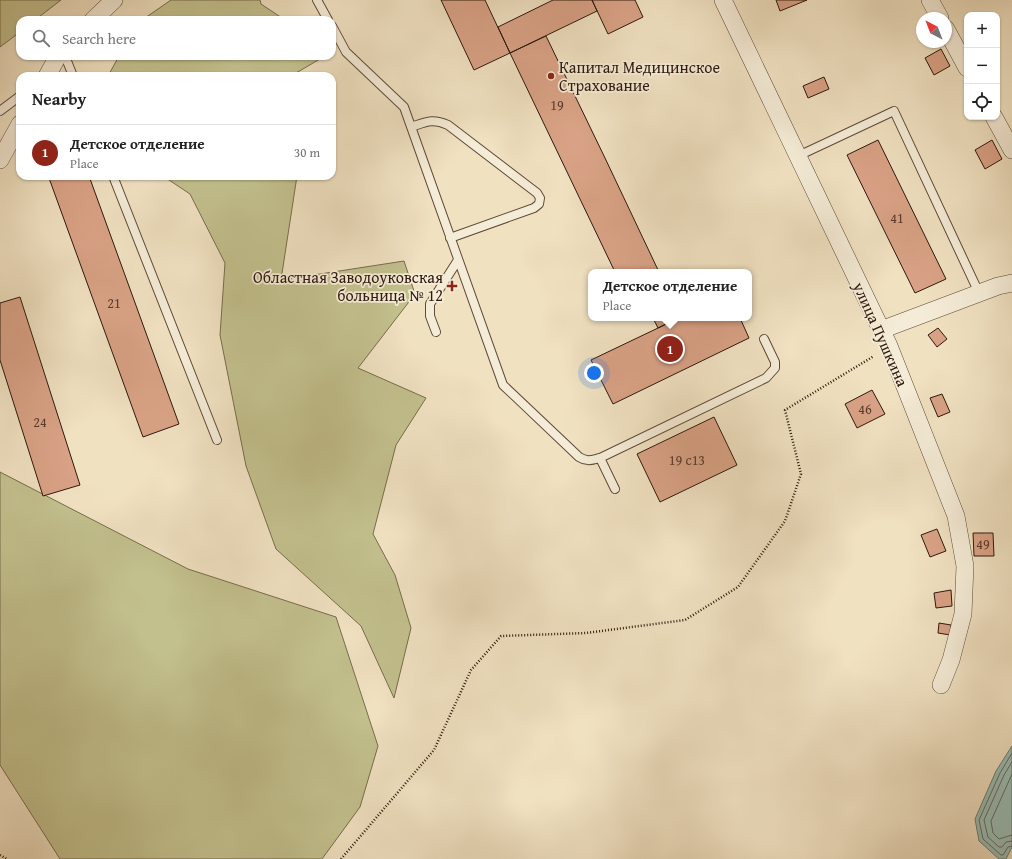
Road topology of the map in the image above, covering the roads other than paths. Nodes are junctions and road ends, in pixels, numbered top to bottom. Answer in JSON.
{"nodes":[{"id":1,"x":114,"y":0,"type":"edge"},
{"id":2,"x":317,"y":0,"type":"edge"},
{"id":3,"x":723,"y":0,"type":"edge"},
{"id":4,"x":930,"y":0,"type":"edge"},
{"id":5,"x":937,"y":12,"type":"edge"},
{"id":6,"x":97,"y":16,"type":"edge"},
{"id":7,"x":326,"y":16,"type":"edge"},
{"id":8,"x":336,"y":33,"type":"edge"},
{"id":9,"x":952,"y":40,"type":"edge"},
{"id":10,"x":56,"y":60,"type":"edge"},
{"id":11,"x":67,"y":60,"type":"edge"},
{"id":12,"x":964,"y":62,"type":"edge"},
{"id":13,"x":49,"y":72,"type":"edge"},
{"id":14,"x":71,"y":72,"type":"edge"},
{"id":15,"x":16,"y":99,"type":"edge"},
{"id":16,"x":0,"y":111,"type":"edge"},
{"id":17,"x":996,"y":120,"type":"edge"},
{"id":18,"x":411,"y":127,"type":"junction"},
{"id":19,"x":16,"y":131,"type":"edge"},
{"id":20,"x":1012,"y":150,"type":"edge"},
{"id":21,"x":798,"y":156,"type":"junction"},
{"id":22,"x":0,"y":160,"type":"edge"},
{"id":23,"x":115,"y":180,"type":"edge"},
{"id":24,"x":450,"y":238,"type":"junction"},
{"id":25,"x":458,"y":260,"type":"junction"},
{"id":26,"x":1012,"y":283,"type":"edge"},
{"id":27,"x":979,"y":293,"type":"junction"},
{"id":28,"x":881,"y":330,"type":"junction"},
{"id":29,"x":436,"y":332,"type":"dead end"},
{"id":30,"x":764,"y":338,"type":"dead end"},
{"id":31,"x":217,"y":440,"type":"dead end"},
{"id":32,"x":600,"y":458,"type":"junction"},
{"id":33,"x":614,"y":489,"type":"dead end"},
{"id":34,"x":941,"y":685,"type":"dead end"}],
"edges":[{"from":1,"to":6,"type":"street"},
{"from":2,"to":7,"type":"lane"},
{"from":3,"to":21,"type":"street","name":"улица Пушкина"},
{"from":4,"to":5,"type":"street"},
{"from":8,"to":18,"type":"lane"},
{"from":9,"to":12,"type":"street"},
{"from":10,"to":13,"type":"street"},
{"from":11,"to":14,"type":"lane"},
{"from":15,"to":16,"type":"lane"},
{"from":17,"to":20,"type":"street"},
{"from":18,"to":24,"type":"lane"},
{"from":18,"to":24,"type":"lane"},
{"from":19,"to":22,"type":"street"},
{"from":21,"to":27,"type":"lane"},
{"from":21,"to":28,"type":"street","name":"улица Пушкина"},
{"from":23,"to":31,"type":"lane"},
{"from":24,"to":25,"type":"lane"},
{"from":25,"to":29,"type":"lane"},
{"from":25,"to":32,"type":"lane"},
{"from":26,"to":27,"type":"street"},
{"from":27,"to":28,"type":"street"},
{"from":28,"to":34,"type":"street","name":"улица Пушкина"},
{"from":30,"to":32,"type":"lane"},
{"from":32,"to":33,"type":"lane"}]}
